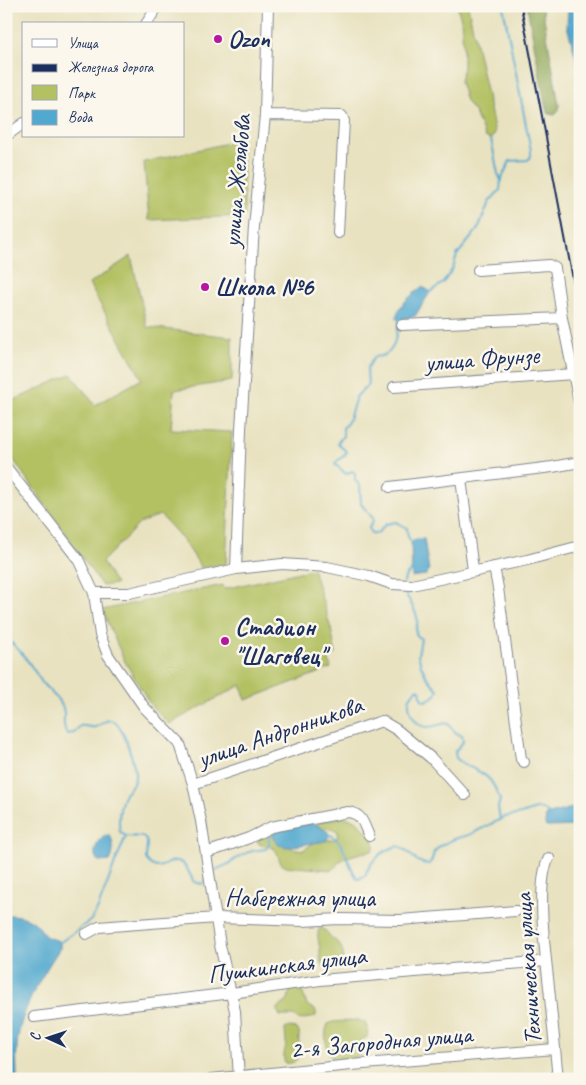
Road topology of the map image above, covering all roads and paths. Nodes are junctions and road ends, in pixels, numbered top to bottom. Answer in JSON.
{"nodes":[{"id":1,"x":158,"y":6,"type":"edge"},
{"id":2,"x":268,"y":6,"type":"edge"},
{"id":3,"x":147,"y":22,"type":"edge"},
{"id":4,"x":265,"y":115,"type":"junction"},
{"id":5,"x":22,"y":124,"type":"edge"},
{"id":6,"x":6,"y":136,"type":"edge"},
{"id":7,"x":338,"y":233,"type":"dead end"},
{"id":8,"x":478,"y":270,"type":"dead end"},
{"id":9,"x":562,"y":318,"type":"junction"},
{"id":10,"x":402,"y":325,"type":"dead end"},
{"id":11,"x":573,"y":374,"type":"junction"},
{"id":12,"x":394,"y":387,"type":"dead end"},
{"id":13,"x":580,"y":407,"type":"edge"},
{"id":14,"x":580,"y":462,"type":"edge"},
{"id":15,"x":6,"y":467,"type":"edge"},
{"id":16,"x":461,"y":479,"type":"junction"},
{"id":17,"x":390,"y":487,"type":"dead end"},
{"id":18,"x":580,"y":546,"type":"edge"},
{"id":19,"x":494,"y":567,"type":"junction"},
{"id":20,"x":236,"y":569,"type":"junction"},
{"id":21,"x":473,"y":570,"type":"junction"},
{"id":22,"x":94,"y":593,"type":"junction"},
{"id":23,"x":524,"y":762,"type":"dead end"},
{"id":24,"x":193,"y":784,"type":"junction"},
{"id":25,"x":466,"y":795,"type":"dead end"},
{"id":26,"x":369,"y":836,"type":"dead end"},
{"id":27,"x":206,"y":854,"type":"junction"},
{"id":28,"x":549,"y":858,"type":"dead end"},
{"id":29,"x":516,"y":911,"type":"dead end"},
{"id":30,"x":216,"y":918,"type":"junction"},
{"id":31,"x":86,"y":934,"type":"dead end"},
{"id":32,"x":546,"y":961,"type":"junction"},
{"id":33,"x":232,"y":993,"type":"junction"},
{"id":34,"x":34,"y":1017,"type":"dead end"},
{"id":35,"x":555,"y":1049,"type":"junction"},
{"id":36,"x":239,"y":1077,"type":"edge"},
{"id":37,"x":211,"y":1079,"type":"edge"},
{"id":38,"x":558,"y":1079,"type":"edge"}],
"edges":[{"from":1,"to":3,"type":"street"},
{"from":2,"to":4,"type":"street","name":"улица Желябова"},
{"from":4,"to":7,"type":"street"},
{"from":4,"to":20,"type":"street","name":"улица Желябова"},
{"from":5,"to":6,"type":"street"},
{"from":8,"to":9,"type":"street"},
{"from":9,"to":10,"type":"street"},
{"from":9,"to":11,"type":"street"},
{"from":11,"to":12,"type":"street","name":"улица Фрунзе"},
{"from":11,"to":13,"type":"street"},
{"from":14,"to":16,"type":"street"},
{"from":15,"to":22,"type":"street"},
{"from":16,"to":17,"type":"street"},
{"from":16,"to":21,"type":"street"},
{"from":18,"to":19,"type":"street"},
{"from":19,"to":21,"type":"street"},
{"from":19,"to":23,"type":"street"},
{"from":20,"to":21,"type":"street"},
{"from":20,"to":22,"type":"street"},
{"from":22,"to":24,"type":"street"},
{"from":24,"to":25,"type":"street","name":"улица Андронникова"},
{"from":24,"to":27,"type":"street"},
{"from":26,"to":27,"type":"street"},
{"from":27,"to":30,"type":"street"},
{"from":28,"to":32,"type":"street","name":"Техническая улица"},
{"from":29,"to":30,"type":"street","name":"Набережная улица"},
{"from":30,"to":31,"type":"street","name":"Набережная улица"},
{"from":30,"to":33,"type":"street"},
{"from":32,"to":33,"type":"street","name":"Пушкинская улица"},
{"from":32,"to":35,"type":"street","name":"Техническая улица"},
{"from":33,"to":34,"type":"street","name":"Пушкинская улица"},
{"from":33,"to":36,"type":"street"},
{"from":35,"to":36,"type":"street","name":"2-я Загородная улица"},
{"from":35,"to":38,"type":"street","name":"Техническая улица"},
{"from":36,"to":37,"type":"street","name":"2-я Загородная улица"}]}
